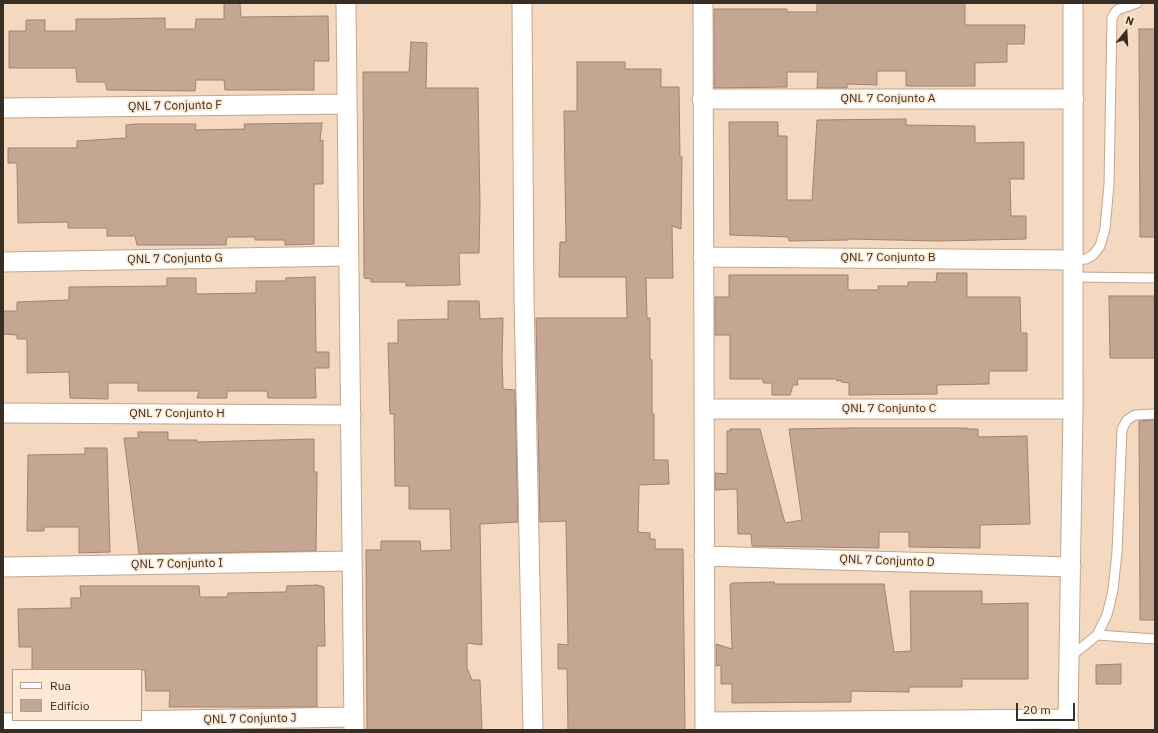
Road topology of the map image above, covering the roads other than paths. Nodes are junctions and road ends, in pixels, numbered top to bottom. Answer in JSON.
{"nodes":[{"id":1,"x":346,"y":3,"type":"edge"},
{"id":2,"x":522,"y":3,"type":"edge"},
{"id":3,"x":703,"y":3,"type":"edge"},
{"id":4,"x":1073,"y":3,"type":"edge"},
{"id":5,"x":1137,"y":3,"type":"edge"},
{"id":6,"x":702,"y":99,"type":"junction"},
{"id":7,"x":1074,"y":99,"type":"junction"},
{"id":8,"x":347,"y":104,"type":"junction"},
{"id":9,"x":3,"y":108,"type":"edge"},
{"id":10,"x":348,"y":256,"type":"junction"},
{"id":11,"x":703,"y":257,"type":"junction"},
{"id":12,"x":3,"y":262,"type":"edge"},
{"id":13,"x":1073,"y":268,"type":"junction"},
{"id":14,"x":1155,"y":278,"type":"edge"},
{"id":15,"x":705,"y":409,"type":"junction"},
{"id":16,"x":1073,"y":409,"type":"junction"},
{"id":17,"x":3,"y":414,"type":"edge"},
{"id":18,"x":1155,"y":414,"type":"edge"},
{"id":19,"x":351,"y":415,"type":"junction"},
{"id":20,"x":704,"y":556,"type":"junction"},
{"id":21,"x":351,"y":561,"type":"junction"},
{"id":22,"x":3,"y":567,"type":"edge"},
{"id":23,"x":1071,"y":567,"type":"junction"},
{"id":24,"x":1097,"y":635,"type":"junction"},
{"id":25,"x":1155,"y":639,"type":"edge"},
{"id":26,"x":1069,"y":658,"type":"junction"},
{"id":27,"x":3,"y":723,"type":"edge"},
{"id":28,"x":354,"y":723,"type":"edge"},
{"id":29,"x":1068,"y":724,"type":"edge"},
{"id":30,"x":705,"y":726,"type":"edge"},
{"id":31,"x":533,"y":730,"type":"edge"}],
"edges":[{"from":1,"to":8,"type":"street"},
{"from":2,"to":31,"type":"street"},
{"from":3,"to":6,"type":"street"},
{"from":4,"to":7,"type":"street"},
{"from":5,"to":13,"type":"lane"},
{"from":6,"to":7,"type":"street","name":"QNL 7 Conjunto A"},
{"from":6,"to":11,"type":"street"},
{"from":7,"to":13,"type":"street"},
{"from":8,"to":9,"type":"street","name":"QNL 7 Conjunto F"},
{"from":8,"to":10,"type":"street"},
{"from":10,"to":12,"type":"street","name":"QNL 7 Conjunto G"},
{"from":10,"to":19,"type":"street"},
{"from":11,"to":13,"type":"street","name":"QNL 7 Conjunto B"},
{"from":11,"to":15,"type":"street"},
{"from":13,"to":14,"type":"lane"},
{"from":13,"to":16,"type":"street"},
{"from":15,"to":16,"type":"street","name":"QNL 7 Conjunto C"},
{"from":15,"to":20,"type":"street"},
{"from":16,"to":23,"type":"street"},
{"from":17,"to":19,"type":"street","name":"QNL 7 Conjunto H"},
{"from":18,"to":24,"type":"lane"},
{"from":19,"to":21,"type":"street"},
{"from":20,"to":23,"type":"street","name":"QNL 7 Conjunto D"},
{"from":20,"to":30,"type":"street"},
{"from":21,"to":22,"type":"street","name":"QNL 7 Conjunto I"},
{"from":21,"to":28,"type":"street"},
{"from":23,"to":26,"type":"street"},
{"from":24,"to":25,"type":"lane"},
{"from":24,"to":26,"type":"lane"},
{"from":26,"to":29,"type":"street"},
{"from":27,"to":28,"type":"street","name":"QNL 7 Conjunto J"},
{"from":29,"to":30,"type":"street"}]}
